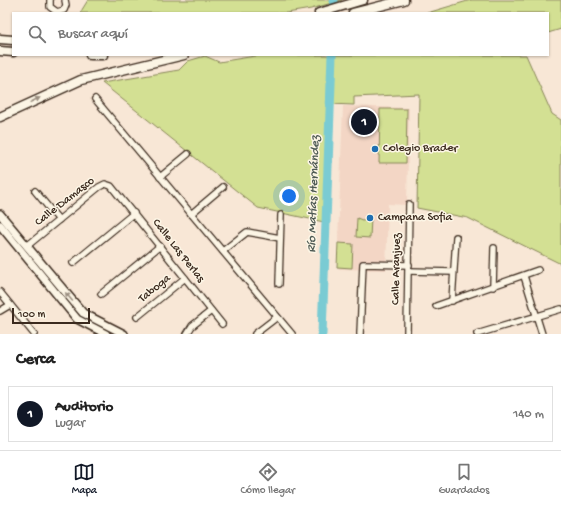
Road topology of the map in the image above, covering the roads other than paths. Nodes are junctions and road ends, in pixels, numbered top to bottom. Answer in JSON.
{"nodes":[{"id":1,"x":50,"y":0,"type":"edge"},
{"id":2,"x":65,"y":0,"type":"edge"},
{"id":3,"x":363,"y":0,"type":"edge"},
{"id":4,"x":404,"y":0,"type":"edge"},
{"id":5,"x":322,"y":12,"type":"edge"},
{"id":6,"x":358,"y":12,"type":"edge"},
{"id":7,"x":0,"y":39,"type":"edge"},
{"id":8,"x":12,"y":40,"type":"edge"},
{"id":9,"x":0,"y":51,"type":"edge"},
{"id":10,"x":12,"y":52,"type":"edge"},
{"id":11,"x":180,"y":56,"type":"edge"},
{"id":12,"x":95,"y":99,"type":"dead end"},
{"id":13,"x":0,"y":117,"type":"edge"},
{"id":14,"x":188,"y":154,"type":"dead end"},
{"id":15,"x":160,"y":177,"type":"junction"},
{"id":16,"x":223,"y":187,"type":"dead end"},
{"id":17,"x":34,"y":190,"type":"dead end"},
{"id":18,"x":117,"y":192,"type":"joint"},
{"id":19,"x":409,"y":204,"type":"dead end"},
{"id":20,"x":0,"y":214,"type":"edge"},
{"id":21,"x":134,"y":214,"type":"junction"},
{"id":22,"x":191,"y":214,"type":"junction"},
{"id":23,"x":281,"y":215,"type":"dead end"},
{"id":24,"x":59,"y":220,"type":"junction"},
{"id":25,"x":4,"y":226,"type":"edge"},
{"id":26,"x":456,"y":237,"type":"dead end"},
{"id":27,"x":280,"y":238,"type":"junction"},
{"id":28,"x":16,"y":245,"type":"junction"},
{"id":29,"x":27,"y":246,"type":"junction"},
{"id":30,"x":160,"y":246,"type":"junction"},
{"id":31,"x":494,"y":248,"type":"dead end"},
{"id":32,"x":223,"y":251,"type":"junction"},
{"id":33,"x":27,"y":258,"type":"junction"},
{"id":34,"x":73,"y":263,"type":"dead end"},
{"id":35,"x":409,"y":268,"type":"junction"},
{"id":36,"x":538,"y":270,"type":"dead end"},
{"id":37,"x":453,"y":272,"type":"junction"},
{"id":38,"x":524,"y":276,"type":"junction"},
{"id":39,"x":185,"y":278,"type":"junction"},
{"id":40,"x":279,"y":284,"type":"dead end"},
{"id":41,"x":493,"y":287,"type":"junction"},
{"id":42,"x":0,"y":292,"type":"edge"},
{"id":43,"x":100,"y":294,"type":"dead end"},
{"id":44,"x":452,"y":301,"type":"junction"},
{"id":45,"x":10,"y":305,"type":"junction"},
{"id":46,"x":436,"y":306,"type":"dead end"},
{"id":47,"x":561,"y":309,"type":"edge"},
{"id":48,"x":0,"y":311,"type":"edge"},
{"id":49,"x":211,"y":311,"type":"junction"},
{"id":50,"x":537,"y":316,"type":"junction"},
{"id":51,"x":138,"y":317,"type":"dead end"},
{"id":52,"x":277,"y":317,"type":"junction"},
{"id":53,"x":222,"y":324,"type":"dead end"},
{"id":54,"x":34,"y":334,"type":"edge"},
{"id":55,"x":106,"y":334,"type":"edge"},
{"id":56,"x":124,"y":334,"type":"edge"},
{"id":57,"x":187,"y":334,"type":"edge"},
{"id":58,"x":255,"y":334,"type":"edge"},
{"id":59,"x":292,"y":334,"type":"edge"},
{"id":60,"x":360,"y":334,"type":"edge"},
{"id":61,"x":407,"y":334,"type":"edge"},
{"id":62,"x":476,"y":334,"type":"edge"},
{"id":63,"x":542,"y":334,"type":"edge"}],
"edges":[{"from":1,"to":2,"type":"street"},
{"from":3,"to":5,"type":"highway"},
{"from":4,"to":6,"type":"highway"},
{"from":7,"to":8,"type":"highway"},
{"from":9,"to":10,"type":"highway"},
{"from":13,"to":11,"type":"highway","one_way":true},
{"from":12,"to":15,"type":"street"},
{"from":14,"to":15,"type":"street"},
{"from":15,"to":22,"type":"street"},
{"from":16,"to":22,"type":"street"},
{"from":17,"to":24,"type":"street"},
{"from":18,"to":21,"type":"street","name":"Calle Las Perlas"},
{"from":18,"to":24,"type":"street","name":"Calle Damasco"},
{"from":19,"to":35,"type":"street","name":"Calle Aranjuez"},
{"from":20,"to":25,"type":"main road"},
{"from":21,"to":30,"type":"street","name":"Calle Las Perlas"},
{"from":21,"to":34,"type":"street"},
{"from":22,"to":32,"type":"street"},
{"from":23,"to":27,"type":"street"},
{"from":24,"to":29,"type":"street","name":"Calle Damasco"},
{"from":25,"to":28,"type":"main road"},
{"from":25,"to":29,"type":"main road"},
{"from":26,"to":37,"type":"street"},
{"from":27,"to":32,"type":"street"},
{"from":27,"to":40,"type":"street"},
{"from":28,"to":29,"type":"main road"},
{"from":28,"to":33,"type":"main road"},
{"from":29,"to":33,"type":"main road"},
{"from":56,"to":29,"type":"main road","one_way":true},
{"from":30,"to":39,"type":"street","name":"Calle Las Perlas"},
{"from":30,"to":43,"type":"street"},
{"from":31,"to":41,"type":"street"},
{"from":32,"to":52,"type":"street"},
{"from":33,"to":55,"type":"main road"},
{"from":35,"to":37,"type":"street"},
{"from":35,"to":60,"type":"street"},
{"from":35,"to":61,"type":"street","name":"Calle Aranjuez"},
{"from":36,"to":38,"type":"street"},
{"from":37,"to":44,"type":"street"},
{"from":38,"to":41,"type":"street"},
{"from":38,"to":50,"type":"street"},
{"from":39,"to":49,"type":"street","name":"Calle Las Perlas"},
{"from":39,"to":51,"type":"street","name":"Taboga"},
{"from":41,"to":44,"type":"street"},
{"from":42,"to":45,"type":"street"},
{"from":44,"to":46,"type":"street"},
{"from":45,"to":48,"type":"street"},
{"from":45,"to":54,"type":"street"},
{"from":47,"to":50,"type":"street"},
{"from":49,"to":53,"type":"street","name":"Calle Las Perlas"},
{"from":49,"to":57,"type":"street"},
{"from":50,"to":62,"type":"street"},
{"from":50,"to":63,"type":"street"},
{"from":52,"to":58,"type":"street"},
{"from":52,"to":59,"type":"street"}]}
